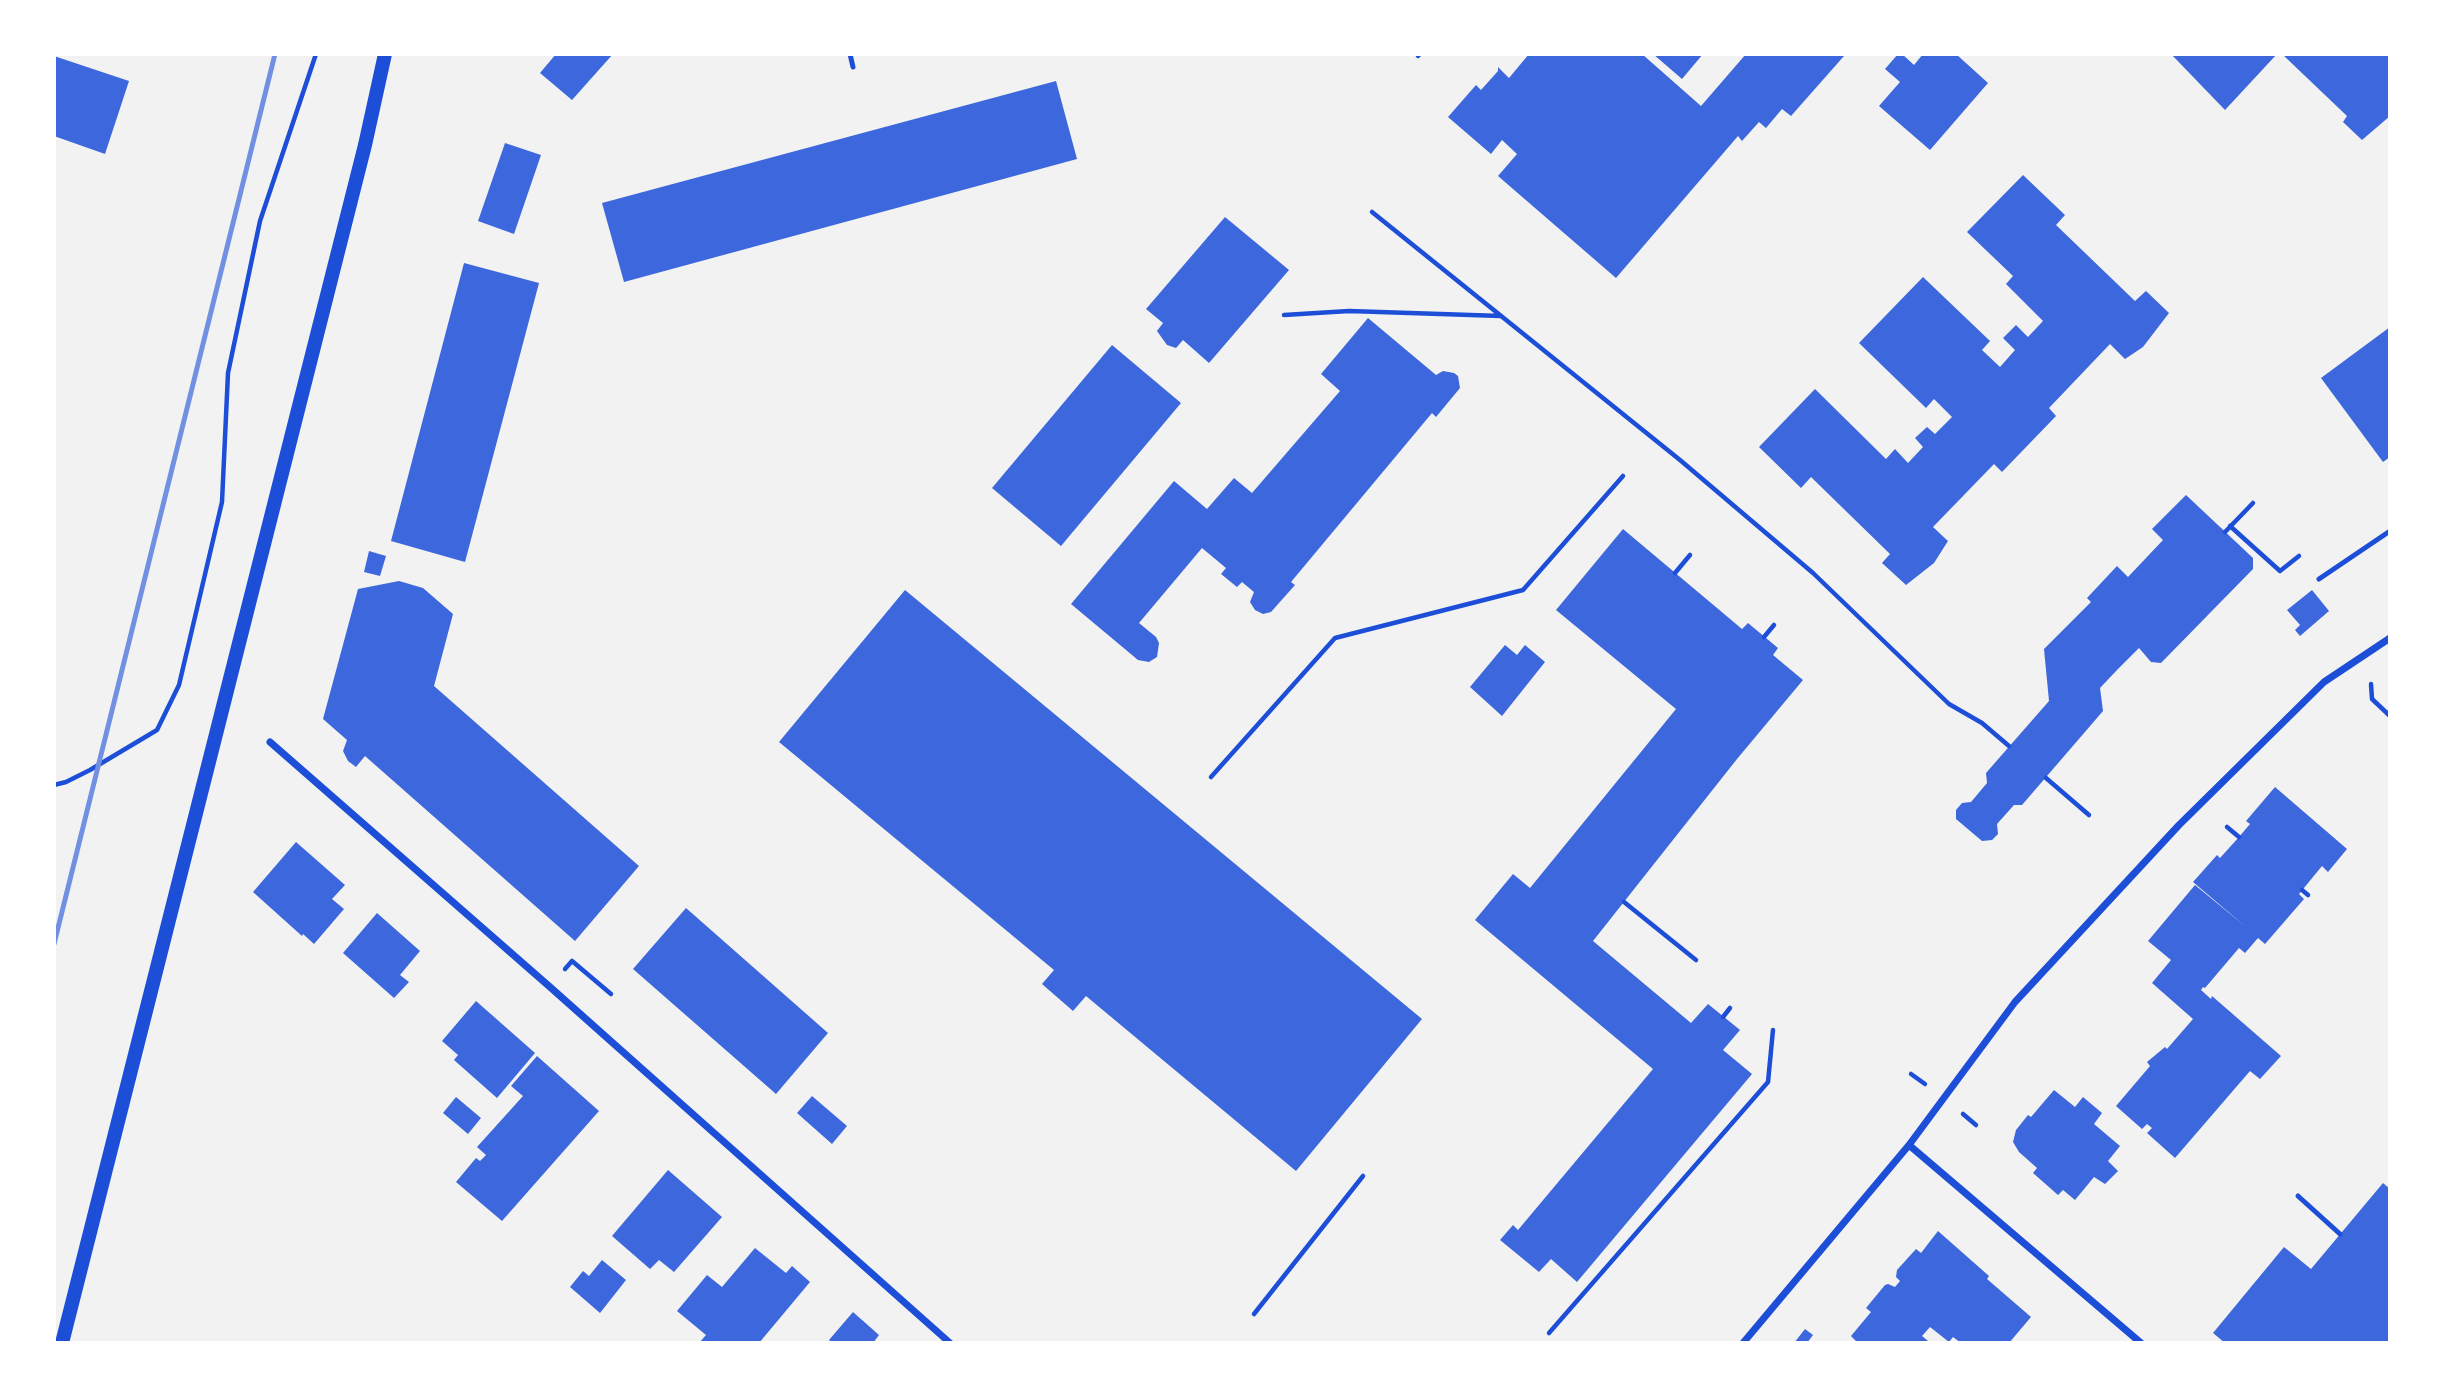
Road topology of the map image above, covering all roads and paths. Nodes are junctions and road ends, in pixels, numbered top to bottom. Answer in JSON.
{"nodes":[{"id":1,"x":316,"y":54,"type":"edge"},
{"id":2,"x":385,"y":54,"type":"edge"},
{"id":3,"x":850,"y":54,"type":"edge"},
{"id":4,"x":853,"y":67,"type":"dead end"},
{"id":5,"x":1372,"y":212,"type":"dead end"},
{"id":6,"x":1284,"y":315,"type":"dead end"},
{"id":7,"x":1502,"y":316,"type":"junction"},
{"id":8,"x":1623,"y":476,"type":"dead end"},
{"id":9,"x":2253,"y":503,"type":"dead end"},
{"id":10,"x":2230,"y":526,"type":"junction"},
{"id":11,"x":2390,"y":531,"type":"edge"},
{"id":12,"x":2224,"y":532,"type":"dead end"},
{"id":13,"x":1690,"y":555,"type":"dead end"},
{"id":14,"x":2299,"y":556,"type":"dead end"},
{"id":15,"x":1675,"y":573,"type":"dead end"},
{"id":16,"x":2319,"y":579,"type":"dead end"},
{"id":17,"x":1774,"y":625,"type":"dead end"},
{"id":18,"x":1764,"y":637,"type":"dead end"},
{"id":19,"x":2390,"y":638,"type":"edge"},
{"id":20,"x":2371,"y":684,"type":"dead end"},
{"id":21,"x":2390,"y":716,"type":"edge"},
{"id":22,"x":270,"y":742,"type":"dead end"},
{"id":23,"x":2009,"y":746,"type":"dead end"},
{"id":24,"x":1211,"y":777,"type":"dead end"},
{"id":25,"x":2046,"y":778,"type":"dead end"},
{"id":26,"x":54,"y":785,"type":"edge"},
{"id":27,"x":2089,"y":815,"type":"dead end"},
{"id":28,"x":2227,"y":827,"type":"dead end"},
{"id":29,"x":2239,"y":836,"type":"dead end"},
{"id":30,"x":2302,"y":890,"type":"dead end"},
{"id":31,"x":2308,"y":895,"type":"dead end"},
{"id":32,"x":1624,"y":902,"type":"dead end"},
{"id":33,"x":1696,"y":960,"type":"dead end"},
{"id":34,"x":572,"y":961,"type":"dead end"},
{"id":35,"x":611,"y":994,"type":"dead end"},
{"id":36,"x":1730,"y":1009,"type":"dead end"},
{"id":37,"x":1723,"y":1017,"type":"dead end"},
{"id":38,"x":1773,"y":1030,"type":"dead end"},
{"id":39,"x":1911,"y":1074,"type":"dead end"},
{"id":40,"x":1928,"y":1087,"type":"dead end"},
{"id":41,"x":1962,"y":1113,"type":"dead end"},
{"id":42,"x":1976,"y":1125,"type":"dead end"},
{"id":43,"x":1909,"y":1145,"type":"junction"},
{"id":44,"x":1363,"y":1176,"type":"dead end"},
{"id":45,"x":2298,"y":1196,"type":"dead end"},
{"id":46,"x":2340,"y":1234,"type":"dead end"},
{"id":47,"x":1254,"y":1314,"type":"dead end"},
{"id":48,"x":1549,"y":1333,"type":"dead end"},
{"id":49,"x":62,"y":1343,"type":"edge"},
{"id":50,"x":950,"y":1343,"type":"edge"},
{"id":51,"x":1743,"y":1343,"type":"edge"},
{"id":52,"x":2141,"y":1343,"type":"edge"}],
"edges":[{"from":1,"to":26,"type":"path"},
{"from":2,"to":49,"type":"main road"},
{"from":3,"to":4,"type":"lane"},
{"from":5,"to":7,"type":"path"},
{"from":6,"to":7,"type":"path"},
{"from":7,"to":23,"type":"path"},
{"from":8,"to":24,"type":"path"},
{"from":9,"to":10,"type":"path"},
{"from":10,"to":12,"type":"path"},
{"from":10,"to":14,"type":"path"},
{"from":11,"to":16,"type":"lane"},
{"from":13,"to":15,"type":"path"},
{"from":17,"to":18,"type":"path"},
{"from":19,"to":43,"type":"street"},
{"from":20,"to":21,"type":"path"},
{"from":22,"to":50,"type":"street"},
{"from":25,"to":27,"type":"path"},
{"from":28,"to":29,"type":"path"},
{"from":30,"to":31,"type":"path"},
{"from":32,"to":33,"type":"path"},
{"from":34,"to":35,"type":"path"},
{"from":36,"to":37,"type":"path"},
{"from":38,"to":48,"type":"path"},
{"from":39,"to":40,"type":"path"},
{"from":41,"to":42,"type":"path"},
{"from":43,"to":51,"type":"street"},
{"from":43,"to":52,"type":"street"},
{"from":44,"to":47,"type":"path"},
{"from":45,"to":46,"type":"lane"}]}
